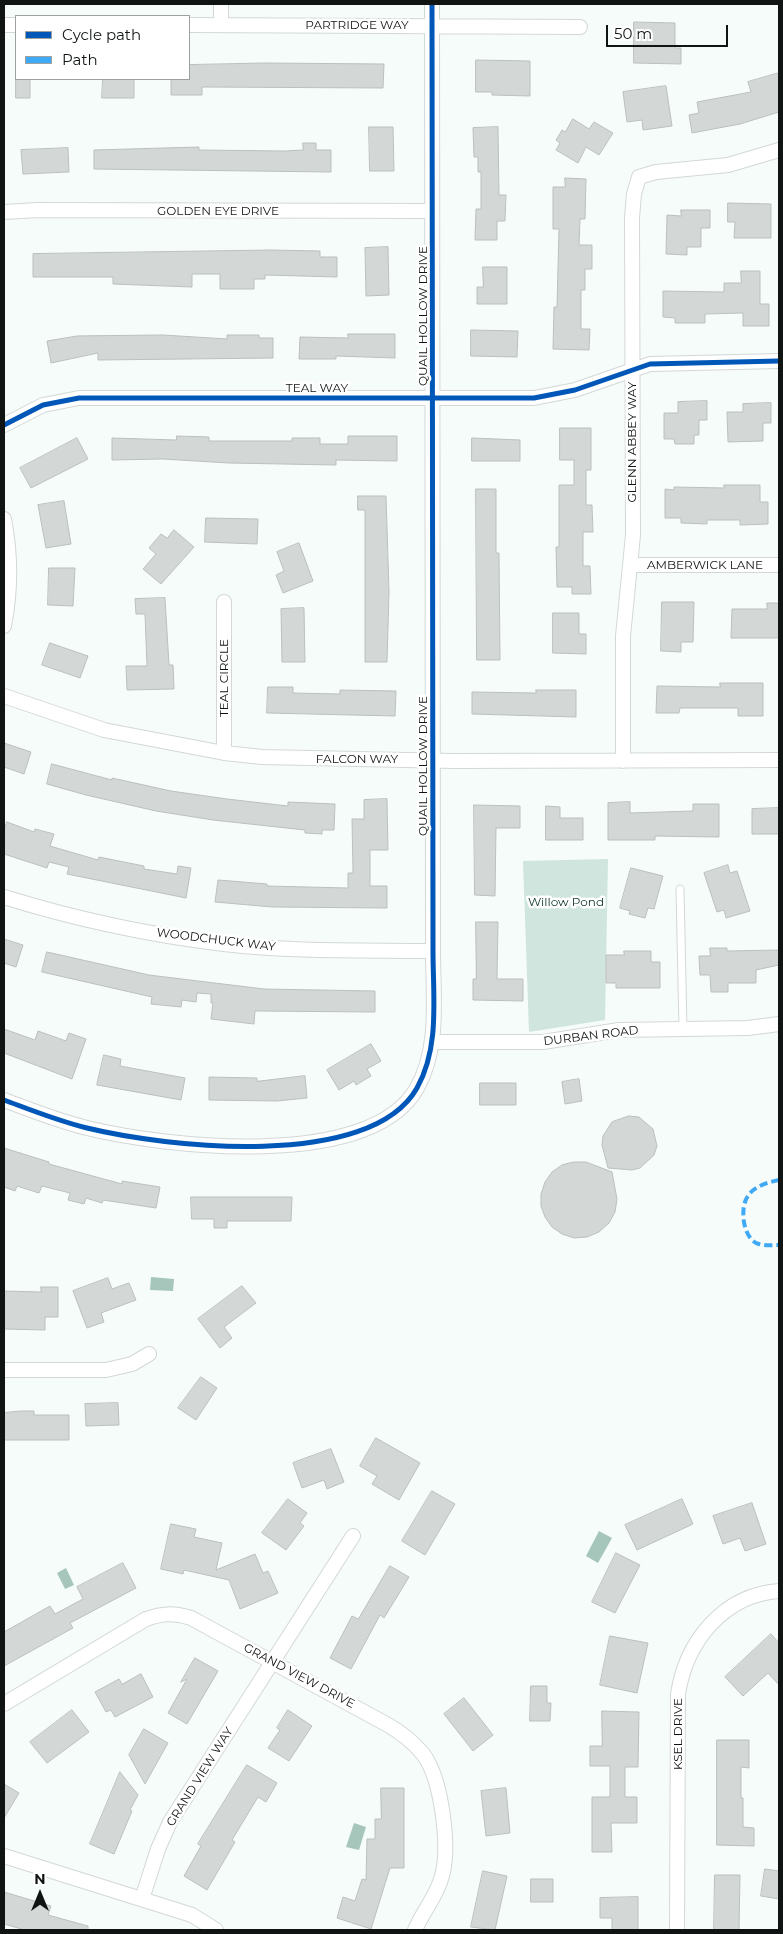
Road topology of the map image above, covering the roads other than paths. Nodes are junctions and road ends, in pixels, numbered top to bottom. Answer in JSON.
{"nodes":[{"id":1,"x":221,"y":4,"type":"edge"},
{"id":2,"x":432,"y":4,"type":"edge"},
{"id":3,"x":190,"y":25,"type":"edge"},
{"id":4,"x":221,"y":25,"type":"junction"},
{"id":5,"x":432,"y":25,"type":"junction"},
{"id":6,"x":580,"y":27,"type":"dead end"},
{"id":7,"x":779,"y":150,"type":"edge"},
{"id":8,"x":432,"y":211,"type":"junction"},
{"id":9,"x":4,"y":212,"type":"edge"},
{"id":10,"x":779,"y":361,"type":"edge"},
{"id":11,"x":632,"y":369,"type":"junction"},
{"id":12,"x":433,"y":397,"type":"junction"},
{"id":13,"x":4,"y":425,"type":"edge"},
{"id":14,"x":4,"y":518,"type":"edge"},
{"id":15,"x":632,"y":565,"type":"junction"},
{"id":16,"x":779,"y":565,"type":"edge"},
{"id":17,"x":224,"y":602,"type":"dead end"},
{"id":18,"x":4,"y":626,"type":"edge"},
{"id":19,"x":4,"y":696,"type":"edge"},
{"id":20,"x":224,"y":753,"type":"junction"},
{"id":21,"x":433,"y":760,"type":"junction"},
{"id":22,"x":623,"y":760,"type":"junction"},
{"id":23,"x":779,"y":760,"type":"edge"},
{"id":24,"x":680,"y":888,"type":"dead end"},
{"id":25,"x":4,"y":897,"type":"edge"},
{"id":26,"x":433,"y":951,"type":"junction"},
{"id":27,"x":779,"y":1024,"type":"edge"},
{"id":28,"x":683,"y":1029,"type":"junction"},
{"id":29,"x":433,"y":1042,"type":"junction"},
{"id":30,"x":4,"y":1100,"type":"edge"},
{"id":31,"x":149,"y":1354,"type":"dead end"},
{"id":32,"x":4,"y":1370,"type":"edge"},
{"id":33,"x":353,"y":1536,"type":"dead end"},
{"id":34,"x":779,"y":1591,"type":"edge"},
{"id":35,"x":272,"y":1662,"type":"junction"},
{"id":36,"x":4,"y":1704,"type":"edge"},
{"id":37,"x":4,"y":1856,"type":"edge"},
{"id":38,"x":142,"y":1899,"type":"junction"},
{"id":39,"x":216,"y":1930,"type":"edge"},
{"id":40,"x":415,"y":1930,"type":"edge"},
{"id":41,"x":677,"y":1930,"type":"edge"}],
"edges":[{"from":1,"to":4,"type":"street"},
{"from":2,"to":5,"type":"street","name":"QUAIL HOLLOW DRIVE"},
{"from":3,"to":4,"type":"street","name":"PARTRIDGE WAY"},
{"from":4,"to":5,"type":"street","name":"PARTRIDGE WAY"},
{"from":5,"to":6,"type":"street","name":"PARTRIDGE WAY"},
{"from":5,"to":8,"type":"street","name":"QUAIL HOLLOW DRIVE"},
{"from":7,"to":11,"type":"street","name":"GLENN ABBEY WAY"},
{"from":8,"to":9,"type":"street","name":"GOLDEN EYE DRIVE"},
{"from":8,"to":12,"type":"street","name":"QUAIL HOLLOW DRIVE"},
{"from":10,"to":11,"type":"street","name":"TEAL WAY"},
{"from":11,"to":12,"type":"street","name":"TEAL WAY"},
{"from":11,"to":15,"type":"street","name":"GLENN ABBEY WAY"},
{"from":12,"to":13,"type":"street","name":"TEAL WAY"},
{"from":12,"to":21,"type":"street","name":"QUAIL HOLLOW DRIVE"},
{"from":14,"to":18,"type":"street"},
{"from":15,"to":16,"type":"street","name":"AMBERWICK LANE"},
{"from":15,"to":22,"type":"street","name":"GLENN ABBEY WAY"},
{"from":17,"to":20,"type":"street","name":"TEAL CIRCLE"},
{"from":19,"to":20,"type":"street","name":"FALCON WAY"},
{"from":20,"to":21,"type":"street","name":"FALCON WAY"},
{"from":21,"to":22,"type":"street","name":"FALCON WAY"},
{"from":21,"to":26,"type":"street","name":"QUAIL HOLLOW DRIVE"},
{"from":22,"to":23,"type":"street","name":"FALCON WAY"},
{"from":24,"to":28,"type":"lane"},
{"from":25,"to":26,"type":"street","name":"WOODCHUCK WAY"},
{"from":26,"to":29,"type":"street","name":"QUAIL HOLLOW DRIVE"},
{"from":27,"to":28,"type":"street","name":"DURBAN ROAD"},
{"from":28,"to":29,"type":"street","name":"DURBAN ROAD"},
{"from":29,"to":30,"type":"street","name":"QUAIL HOLLOW DRIVE"},
{"from":31,"to":32,"type":"street"},
{"from":33,"to":35,"type":"street","name":"GRAND VIEW WAY"},
{"from":34,"to":41,"type":"street","name":"KSEL DRIVE"},
{"from":35,"to":36,"type":"street","name":"GRAND VIEW DRIVE"},
{"from":35,"to":38,"type":"street","name":"GRAND VIEW WAY"},
{"from":35,"to":40,"type":"street","name":"GRAND VIEW DRIVE"},
{"from":37,"to":38,"type":"street"},
{"from":38,"to":39,"type":"street"}]}
